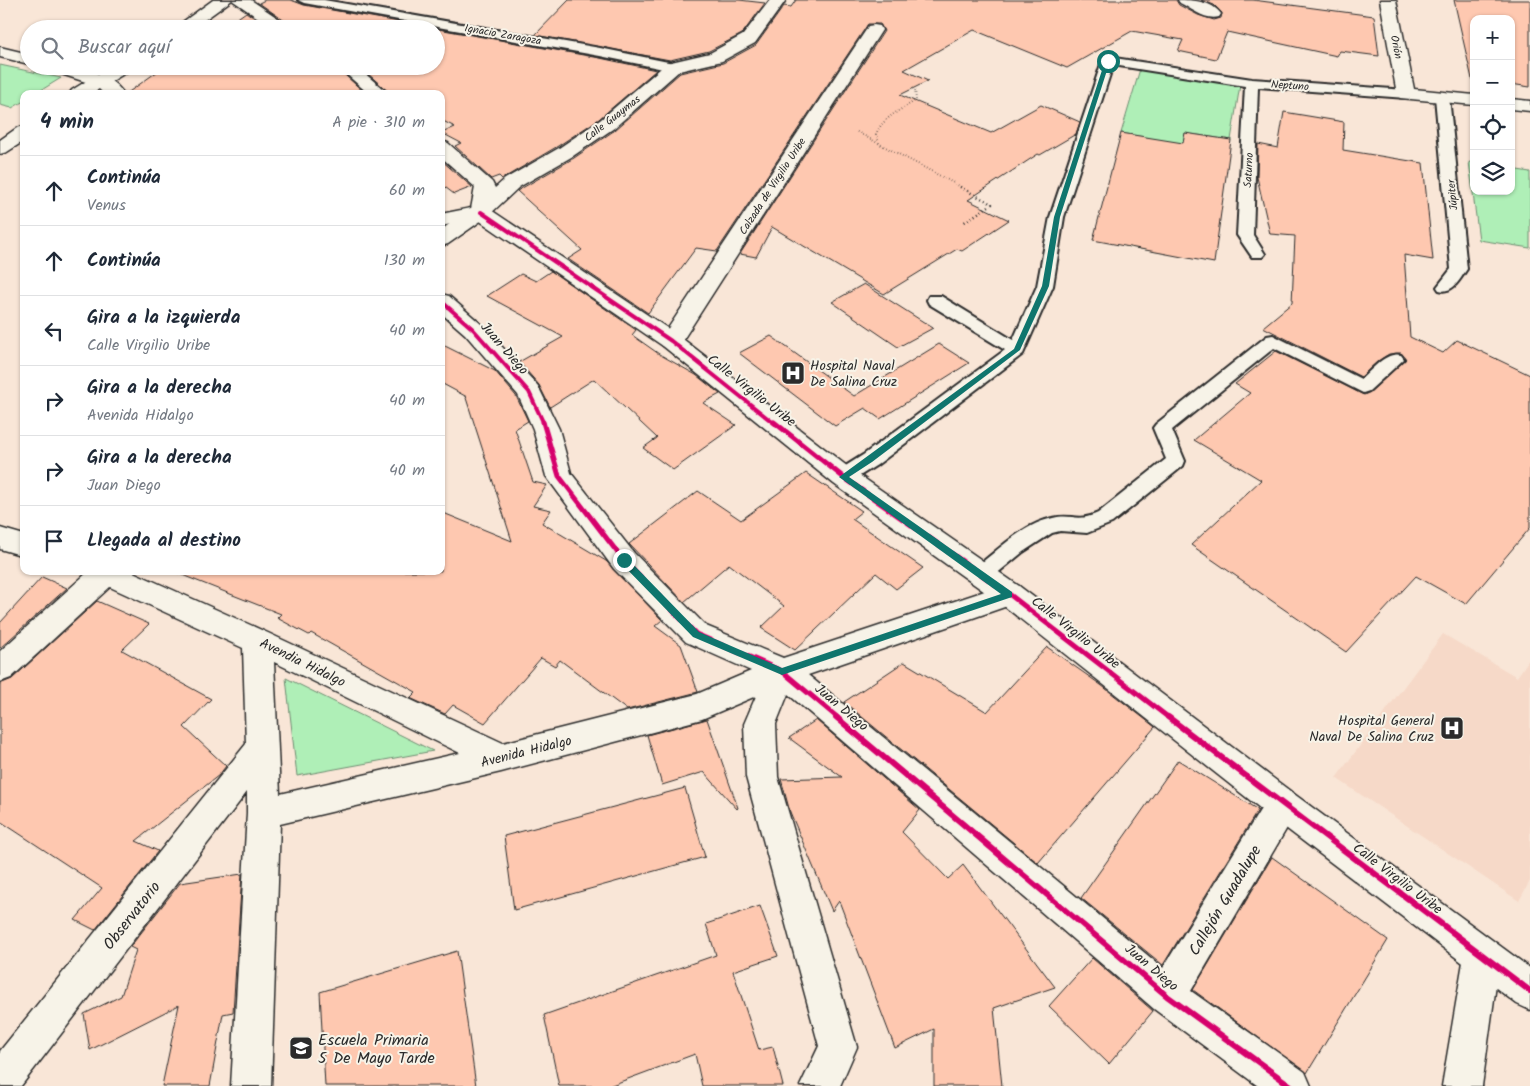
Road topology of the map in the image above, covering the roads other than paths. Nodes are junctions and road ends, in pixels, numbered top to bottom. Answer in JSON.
{"nodes":[{"id":1,"x":224,"y":0,"type":"edge"},
{"id":2,"x":240,"y":0,"type":"edge"},
{"id":3,"x":304,"y":0,"type":"edge"},
{"id":4,"x":778,"y":0,"type":"edge"},
{"id":5,"x":1186,"y":0,"type":"edge"},
{"id":6,"x":1388,"y":0,"type":"edge"},
{"id":7,"x":1213,"y":14,"type":"dead end"},
{"id":8,"x":194,"y":20,"type":"edge"},
{"id":9,"x":272,"y":20,"type":"edge"},
{"id":10,"x":419,"y":20,"type":"edge"},
{"id":11,"x":445,"y":25,"type":"edge"},
{"id":12,"x":874,"y":30,"type":"dead end"},
{"id":13,"x":0,"y":52,"type":"edge"},
{"id":14,"x":20,"y":57,"type":"edge"},
{"id":15,"x":673,"y":67,"type":"junction"},
{"id":16,"x":83,"y":75,"type":"edge"},
{"id":17,"x":110,"y":75,"type":"edge"},
{"id":18,"x":356,"y":75,"type":"edge"},
{"id":19,"x":101,"y":81,"type":"junction"},
{"id":20,"x":1252,"y":83,"type":"junction"},
{"id":21,"x":85,"y":90,"type":"edge"},
{"id":22,"x":111,"y":90,"type":"edge"},
{"id":23,"x":375,"y":90,"type":"edge"},
{"id":24,"x":1406,"y":94,"type":"junction"},
{"id":25,"x":1442,"y":98,"type":"junction"},
{"id":26,"x":1470,"y":100,"type":"edge"},
{"id":27,"x":1515,"y":104,"type":"edge"},
{"id":28,"x":1530,"y":106,"type":"edge"},
{"id":29,"x":14,"y":128,"type":"edge"},
{"id":30,"x":0,"y":148,"type":"edge"},
{"id":31,"x":445,"y":151,"type":"edge"},
{"id":32,"x":481,"y":212,"type":"junction"},
{"id":33,"x":445,"y":219,"type":"edge"},
{"id":34,"x":445,"y":237,"type":"edge"},
{"id":35,"x":1257,"y":254,"type":"dead end"},
{"id":36,"x":1445,"y":287,"type":"dead end"},
{"id":37,"x":935,"y":300,"type":"dead end"},
{"id":38,"x":445,"y":304,"type":"edge"},
{"id":39,"x":671,"y":340,"type":"junction"},
{"id":40,"x":1017,"y":350,"type":"junction"},
{"id":41,"x":1395,"y":359,"type":"dead end"},
{"id":42,"x":843,"y":477,"type":"junction"},
{"id":43,"x":0,"y":538,"type":"edge"},
{"id":44,"x":20,"y":545,"type":"edge"},
{"id":45,"x":982,"y":574,"type":"junction"},
{"id":46,"x":103,"y":575,"type":"edge"},
{"id":47,"x":113,"y":575,"type":"edge"},
{"id":48,"x":1009,"y":594,"type":"junction"},
{"id":49,"x":258,"y":641,"type":"junction"},
{"id":50,"x":0,"y":669,"type":"edge"},
{"id":51,"x":782,"y":672,"type":"junction"},
{"id":52,"x":262,"y":748,"type":"junction"},
{"id":53,"x":501,"y":758,"type":"junction"},
{"id":54,"x":1282,"y":805,"type":"junction"},
{"id":55,"x":264,"y":813,"type":"junction"},
{"id":56,"x":1482,"y":956,"type":"junction"},
{"id":57,"x":1530,"y":991,"type":"edge"},
{"id":58,"x":1167,"y":996,"type":"junction"},
{"id":59,"x":0,"y":1082,"type":"edge"},
{"id":60,"x":251,"y":1086,"type":"edge"},
{"id":61,"x":820,"y":1086,"type":"edge"},
{"id":62,"x":1291,"y":1086,"type":"edge"},
{"id":63,"x":1462,"y":1086,"type":"edge"}],
"edges":[{"from":1,"to":8,"type":"street"},
{"from":2,"to":9,"type":"street"},
{"from":3,"to":10,"type":"lane","name":"Ignacio Zaragoza"},
{"from":4,"to":15,"type":"street","name":"Calle Guaymas"},
{"from":5,"to":7,"type":"street"},
{"from":6,"to":24,"type":"street","name":"Orión"},
{"from":11,"to":15,"type":"lane","name":"Ignacio Zaragoza"},
{"from":12,"to":39,"type":"street","name":"Calzada de Virgilio Uribe"},
{"from":13,"to":14,"type":"street"},
{"from":15,"to":32,"type":"street","name":"Calle Guaymas"},
{"from":16,"to":19,"type":"street"},
{"from":17,"to":19,"type":"street"},
{"from":18,"to":23,"type":"street"},
{"from":19,"to":21,"type":"street"},
{"from":19,"to":22,"type":"street"},
{"from":20,"to":24,"type":"lane","name":"Neptuno"},
{"from":20,"to":35,"type":"lane","name":"Saturno"},
{"from":20,"to":40,"type":"lane","name":"Neptuno"},
{"from":24,"to":25,"type":"street","name":"Neptuno"},
{"from":25,"to":26,"type":"street","name":"Neptuno"},
{"from":25,"to":36,"type":"lane","name":"Júpiter"},
{"from":27,"to":28,"type":"street"},
{"from":29,"to":30,"type":"street"},
{"from":31,"to":32,"type":"street"},
{"from":32,"to":33,"type":"street"},
{"from":32,"to":34,"type":"street","name":"Calle Guaymas"},
{"from":32,"to":39,"type":"street","name":"Calle Virgilio Uribe"},
{"from":37,"to":40,"type":"lane"},
{"from":38,"to":51,"type":"street","name":"Juan Diego"},
{"from":39,"to":42,"type":"street","name":"Calle Virgilio Uribe"},
{"from":40,"to":42,"type":"lane"},
{"from":41,"to":45,"type":"lane"},
{"from":42,"to":45,"type":"street","name":"Calle Virgilio Uribe"},
{"from":43,"to":44,"type":"street"},
{"from":45,"to":48,"type":"street","name":"Calle Virgilio Uribe"},
{"from":46,"to":50,"type":"street"},
{"from":47,"to":49,"type":"street","name":"Avendia Hidalgo"},
{"from":48,"to":51,"type":"street","name":"Avenida Hidalgo"},
{"from":48,"to":54,"type":"street","name":"Calle Virgilio Uribe"},
{"from":49,"to":52,"type":"street"},
{"from":49,"to":53,"type":"street","name":"Avendia Hidalgo"},
{"from":51,"to":53,"type":"street","name":"Avenida Hidalgo"},
{"from":51,"to":58,"type":"street","name":"Juan Diego"},
{"from":51,"to":61,"type":"street"},
{"from":52,"to":55,"type":"street"},
{"from":52,"to":59,"type":"street","name":"Observatorio"},
{"from":53,"to":55,"type":"street","name":"Avenida Hidalgo"},
{"from":54,"to":56,"type":"street","name":"Calle Virgilio Uribe"},
{"from":54,"to":58,"type":"street","name":"Callejón Guadalupe"},
{"from":55,"to":60,"type":"street"},
{"from":56,"to":57,"type":"street","name":"Calle Virgilio Uribe"},
{"from":56,"to":63,"type":"street"},
{"from":58,"to":62,"type":"street","name":"Juan Diego"}]}
